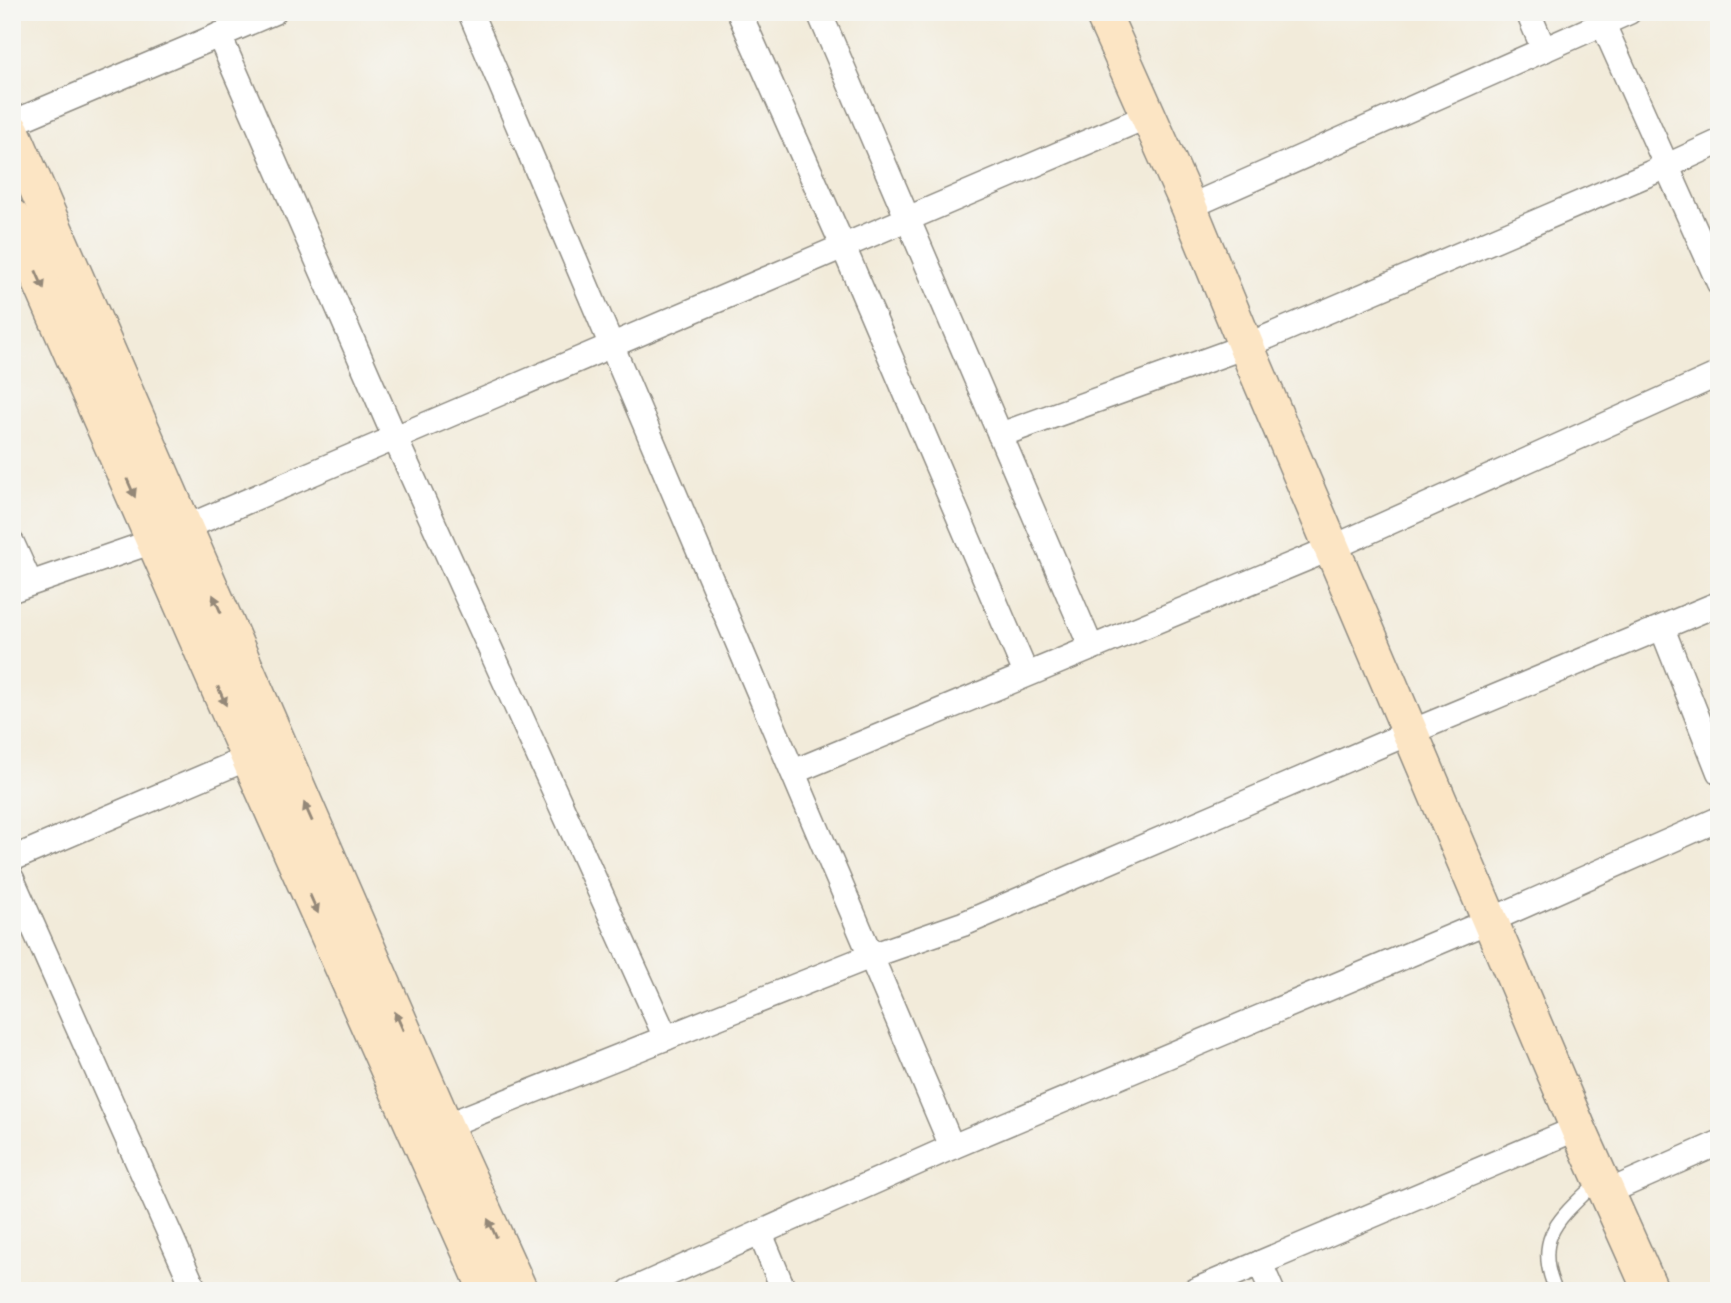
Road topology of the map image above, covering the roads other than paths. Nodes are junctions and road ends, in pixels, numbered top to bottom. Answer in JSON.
{"nodes":[{"id":1,"x":274,"y":12,"type":"edge"},
{"id":2,"x":470,"y":12,"type":"edge"},
{"id":3,"x":739,"y":12,"type":"edge"},
{"id":4,"x":819,"y":12,"type":"edge"},
{"id":5,"x":1102,"y":12,"type":"edge"},
{"id":6,"x":1528,"y":12,"type":"edge"},
{"id":7,"x":1629,"y":12,"type":"edge"},
{"id":8,"x":1603,"y":24,"type":"junction"},
{"id":9,"x":219,"y":36,"type":"junction"},
{"id":10,"x":1545,"y":50,"type":"junction"},
{"id":11,"x":1148,"y":116,"type":"junction"},
{"id":12,"x":12,"y":123,"type":"edge"},
{"id":13,"x":12,"y":131,"type":"edge"},
{"id":14,"x":1719,"y":142,"type":"edge"},
{"id":15,"x":1667,"y":166,"type":"junction"},
{"id":16,"x":1189,"y":207,"type":"junction"},
{"id":17,"x":12,"y":217,"type":"edge"},
{"id":18,"x":907,"y":219,"type":"junction"},
{"id":19,"x":843,"y":247,"type":"junction"},
{"id":20,"x":1719,"y":283,"type":"edge"},
{"id":21,"x":612,"y":346,"type":"junction"},
{"id":22,"x":1246,"y":346,"type":"junction"},
{"id":23,"x":1719,"y":374,"type":"edge"},
{"id":24,"x":1000,"y":435,"type":"junction"},
{"id":25,"x":395,"y":438,"type":"junction"},
{"id":26,"x":169,"y":535,"type":"junction"},
{"id":27,"x":12,"y":543,"type":"edge"},
{"id":28,"x":1332,"y":548,"type":"junction"},
{"id":29,"x":21,"y":586,"type":"edge"},
{"id":30,"x":1713,"y":606,"type":"dead end"},
{"id":31,"x":1662,"y":628,"type":"junction"},
{"id":32,"x":1091,"y":647,"type":"junction"},
{"id":33,"x":1026,"y":674,"type":"junction"},
{"id":34,"x":1411,"y":732,"type":"junction"},
{"id":35,"x":264,"y":751,"type":"junction"},
{"id":36,"x":793,"y":772,"type":"junction"},
{"id":37,"x":1719,"y":772,"type":"edge"},
{"id":38,"x":1717,"y":825,"type":"edge"},
{"id":39,"x":12,"y":859,"type":"edge"},
{"id":40,"x":12,"y":879,"type":"edge"},
{"id":41,"x":1491,"y":920,"type":"junction"},
{"id":42,"x":871,"y":956,"type":"junction"},
{"id":43,"x":667,"y":1038,"type":"junction"},
{"id":44,"x":445,"y":1126,"type":"junction"},
{"id":45,"x":1577,"y":1128,"type":"junction"},
{"id":46,"x":1719,"y":1143,"type":"edge"},
{"id":47,"x":952,"y":1147,"type":"junction"},
{"id":48,"x":1605,"y":1185,"type":"junction"},
{"id":49,"x":760,"y":1233,"type":"junction"},
{"id":50,"x":1260,"y":1263,"type":"junction"},
{"id":51,"x":195,"y":1291,"type":"edge"},
{"id":52,"x":487,"y":1291,"type":"edge"},
{"id":53,"x":520,"y":1291,"type":"edge"},
{"id":54,"x":630,"y":1291,"type":"edge"},
{"id":55,"x":783,"y":1291,"type":"edge"},
{"id":56,"x":1194,"y":1291,"type":"edge"},
{"id":57,"x":1272,"y":1291,"type":"edge"},
{"id":58,"x":1556,"y":1291,"type":"edge"},
{"id":59,"x":1651,"y":1291,"type":"edge"}],
"edges":[{"from":1,"to":9,"type":"street"},
{"from":2,"to":21,"type":"street"},
{"from":3,"to":19,"type":"street"},
{"from":4,"to":18,"type":"street"},
{"from":5,"to":11,"type":"street"},
{"from":6,"to":10,"type":"street"},
{"from":7,"to":8,"type":"street"},
{"from":8,"to":10,"type":"street"},
{"from":8,"to":15,"type":"street"},
{"from":9,"to":12,"type":"street"},
{"from":9,"to":25,"type":"street"},
{"from":10,"to":16,"type":"street"},
{"from":11,"to":16,"type":"street"},
{"from":11,"to":18,"type":"street"},
{"from":13,"to":26,"type":"street"},
{"from":14,"to":15,"type":"street"},
{"from":15,"to":20,"type":"street"},
{"from":15,"to":22,"type":"street"},
{"from":16,"to":22,"type":"street"},
{"from":17,"to":26,"type":"street","one_way":true},
{"from":18,"to":19,"type":"street"},
{"from":18,"to":24,"type":"street"},
{"from":19,"to":21,"type":"street"},
{"from":19,"to":33,"type":"street"},
{"from":21,"to":25,"type":"street"},
{"from":21,"to":36,"type":"street"},
{"from":22,"to":24,"type":"street"},
{"from":22,"to":28,"type":"street"},
{"from":23,"to":28,"type":"street"},
{"from":24,"to":32,"type":"street"},
{"from":25,"to":26,"type":"street"},
{"from":25,"to":43,"type":"street"},
{"from":26,"to":29,"type":"street"},
{"from":26,"to":35,"type":"street"},
{"from":27,"to":29,"type":"street"},
{"from":28,"to":32,"type":"street"},
{"from":28,"to":34,"type":"street"},
{"from":30,"to":31,"type":"street"},
{"from":31,"to":34,"type":"street"},
{"from":31,"to":37,"type":"street"},
{"from":32,"to":33,"type":"street"},
{"from":33,"to":36,"type":"street"},
{"from":34,"to":41,"type":"street"},
{"from":34,"to":42,"type":"street"},
{"from":35,"to":39,"type":"street"},
{"from":44,"to":35,"type":"street","one_way":true},
{"from":35,"to":52,"type":"street","one_way":true},
{"from":36,"to":42,"type":"street"},
{"from":38,"to":41,"type":"street"},
{"from":40,"to":51,"type":"street"},
{"from":41,"to":45,"type":"street"},
{"from":41,"to":47,"type":"street"},
{"from":42,"to":43,"type":"street"},
{"from":42,"to":47,"type":"street"},
{"from":43,"to":44,"type":"street"},
{"from":53,"to":44,"type":"street","one_way":true},
{"from":45,"to":48,"type":"street"},
{"from":45,"to":50,"type":"street"},
{"from":46,"to":48,"type":"street"},
{"from":47,"to":49,"type":"street"},
{"from":48,"to":58,"type":"lane"},
{"from":48,"to":59,"type":"street"},
{"from":49,"to":54,"type":"street"},
{"from":49,"to":55,"type":"street"},
{"from":50,"to":56,"type":"street"},
{"from":50,"to":57,"type":"street"}]}
